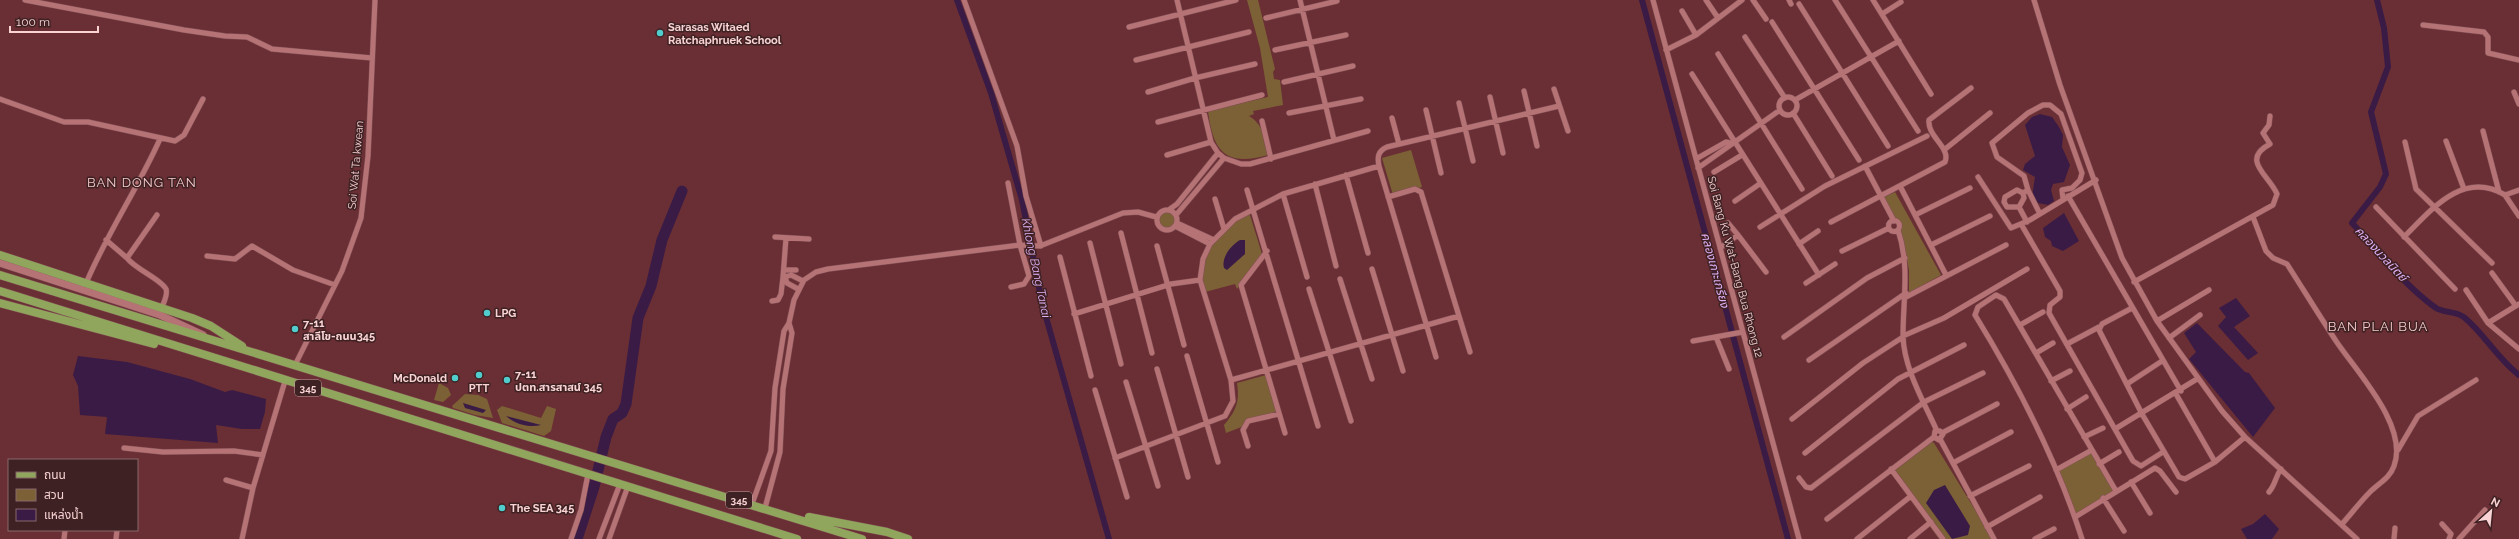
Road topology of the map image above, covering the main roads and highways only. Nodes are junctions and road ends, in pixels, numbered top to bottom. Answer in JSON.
{"nodes":[{"id":1,"x":0,"y":255,"type":"edge"},
{"id":2,"x":0,"y":263,"type":"edge"},
{"id":3,"x":0,"y":275,"type":"edge"},
{"id":4,"x":0,"y":291,"type":"edge"},
{"id":5,"x":0,"y":303,"type":"edge"},
{"id":6,"x":215,"y":340,"type":"junction"},
{"id":7,"x":248,"y":350,"type":"junction"},
{"id":8,"x":200,"y":353,"type":"junction"},
{"id":9,"x":775,"y":511,"type":"junction"},
{"id":10,"x":757,"y":526,"type":"junction"},
{"id":11,"x":786,"y":539,"type":"edge"},
{"id":12,"x":797,"y":539,"type":"edge"},
{"id":13,"x":862,"y":539,"type":"edge"},
{"id":14,"x":891,"y":539,"type":"edge"},
{"id":15,"x":907,"y":539,"type":"edge"}],
"edges":[{"from":1,"to":7,"type":"main road"},
{"from":2,"to":6,"type":"main road","number":"345"},
{"from":3,"to":6,"type":"main road","number":"345"},
{"from":4,"to":8,"type":"main road","number":"345"},
{"from":5,"to":8,"type":"main road"},
{"from":6,"to":7,"type":"main road","number":"345"},
{"from":7,"to":9,"type":"main road","number":"345"},
{"from":8,"to":10,"type":"main road","number":"345"},
{"from":9,"to":13,"type":"main road","number":"345"},
{"from":9,"to":15,"type":"main road"},
{"from":10,"to":11,"type":"main road"},
{"from":10,"to":12,"type":"main road","number":"345"},
{"from":14,"to":15,"type":"main road"}]}
